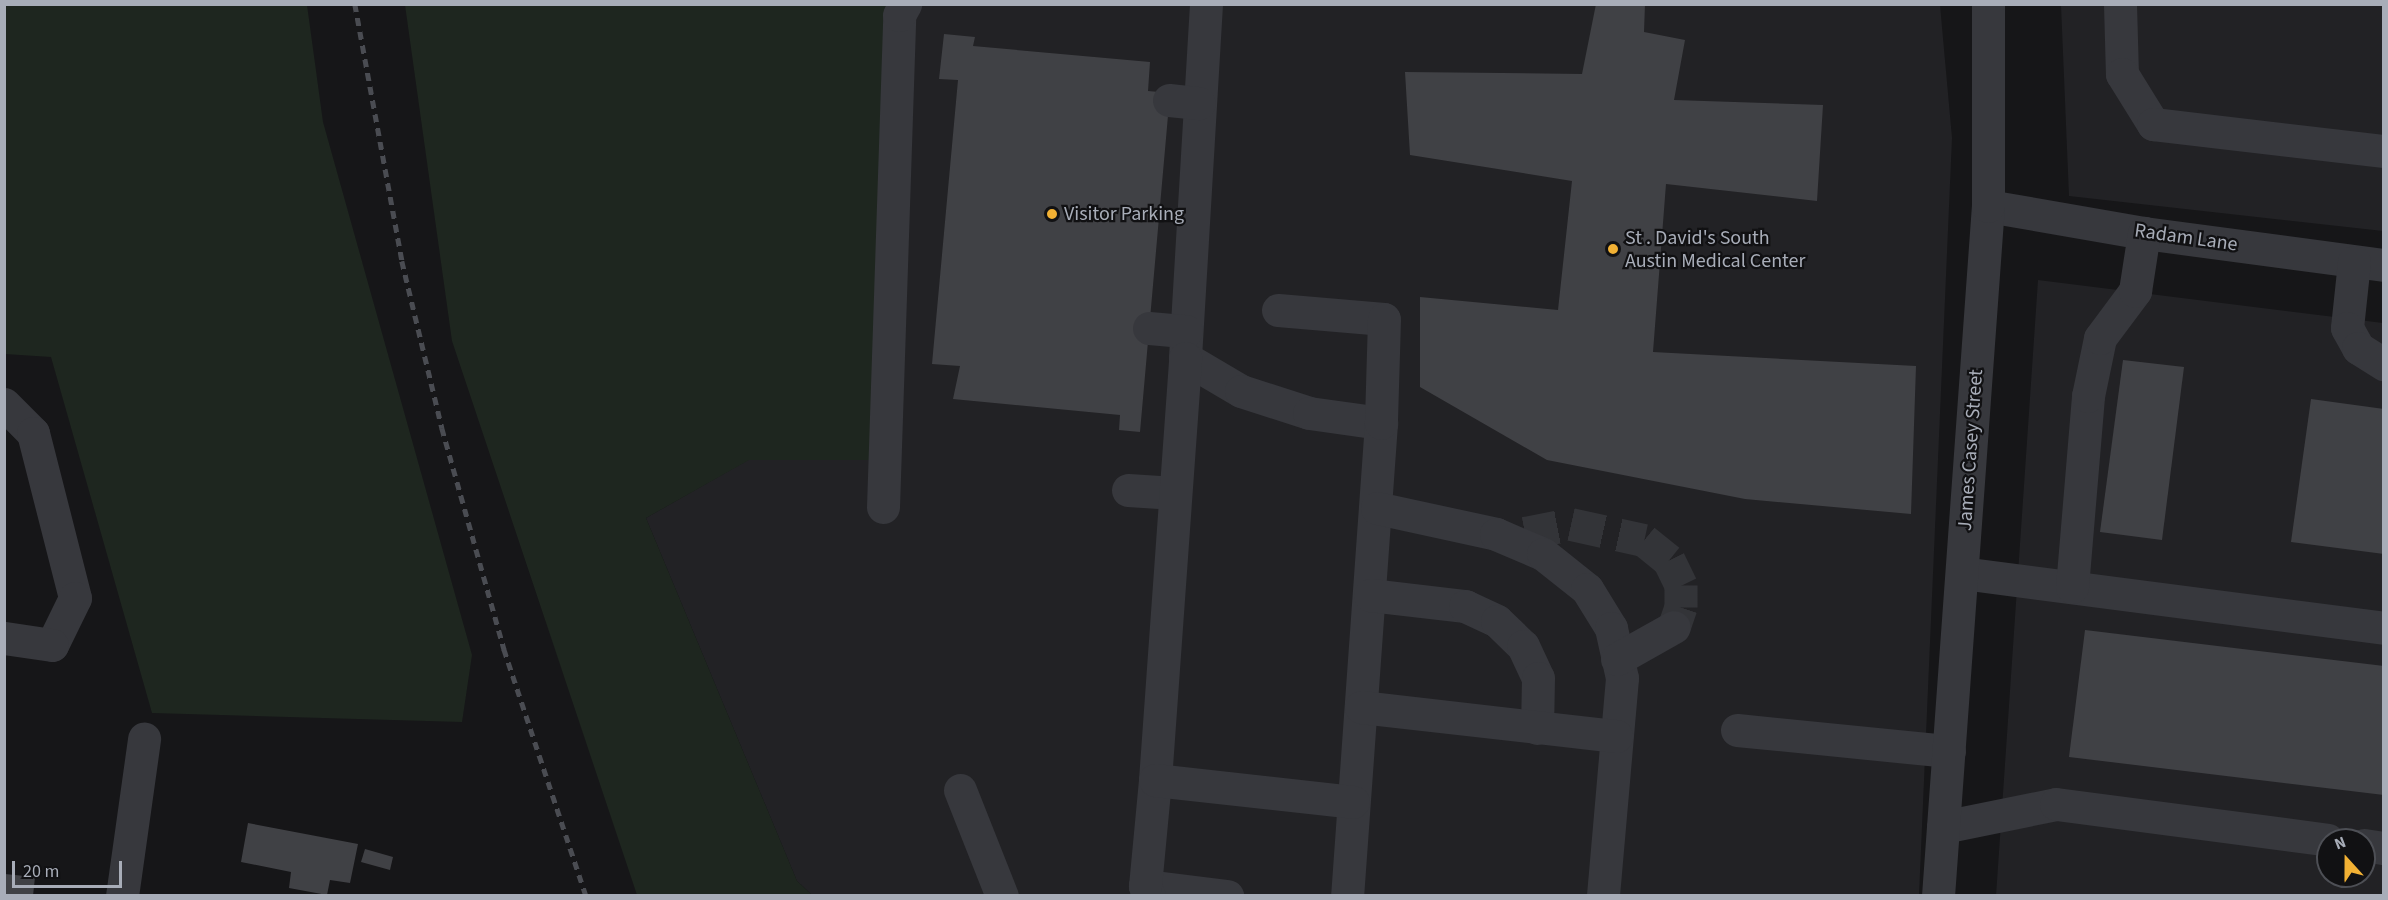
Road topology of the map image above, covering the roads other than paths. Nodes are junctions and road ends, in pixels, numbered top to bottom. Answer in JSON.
{"nodes":[{"id":1,"x":906,"y":4,"type":"edge"},
{"id":2,"x":1206,"y":4,"type":"edge"},
{"id":3,"x":1988,"y":4,"type":"edge"},
{"id":4,"x":2120,"y":4,"type":"edge"},
{"id":5,"x":2384,"y":151,"type":"edge"},
{"id":6,"x":1988,"y":206,"type":"junction"},
{"id":7,"x":2144,"y":233,"type":"junction"},
{"id":8,"x":2369,"y":264,"type":"edge"},
{"id":9,"x":1278,"y":310,"type":"dead end"},
{"id":10,"x":1149,"y":328,"type":"dead end"},
{"id":11,"x":1186,"y":344,"type":"junction"},
{"id":12,"x":2384,"y":364,"type":"edge"},
{"id":13,"x":4,"y":404,"type":"edge"},
{"id":14,"x":1381,"y":423,"type":"junction"},
{"id":15,"x":1128,"y":490,"type":"dead end"},
{"id":16,"x":1175,"y":493,"type":"junction"},
{"id":17,"x":883,"y":507,"type":"dead end"},
{"id":18,"x":1377,"y":507,"type":"junction"},
{"id":19,"x":1962,"y":573,"type":"junction"},
{"id":20,"x":2072,"y":587,"type":"junction"},
{"id":21,"x":1370,"y":595,"type":"junction"},
{"id":22,"x":1674,"y":627,"type":"dead end"},
{"id":23,"x":2384,"y":628,"type":"edge"},
{"id":24,"x":4,"y":638,"type":"edge"},
{"id":25,"x":1617,"y":659,"type":"junction"},
{"id":26,"x":1362,"y":707,"type":"junction"},
{"id":27,"x":1537,"y":728,"type":"junction"},
{"id":28,"x":1737,"y":730,"type":"dead end"},
{"id":29,"x":1616,"y":736,"type":"junction"},
{"id":30,"x":144,"y":739,"type":"dead end"},
{"id":31,"x":1949,"y":751,"type":"junction"},
{"id":32,"x":1155,"y":780,"type":"junction"},
{"id":33,"x":960,"y":790,"type":"dead end"},
{"id":34,"x":1353,"y":802,"type":"junction"},
{"id":35,"x":1943,"y":827,"type":"junction"},
{"id":36,"x":2316,"y":838,"type":"edge"},
{"id":37,"x":1147,"y":891,"type":"edge"},
{"id":38,"x":122,"y":896,"type":"edge"},
{"id":39,"x":1002,"y":896,"type":"edge"},
{"id":40,"x":1227,"y":896,"type":"edge"},
{"id":41,"x":1347,"y":896,"type":"edge"},
{"id":42,"x":1603,"y":896,"type":"edge"},
{"id":43,"x":1938,"y":896,"type":"edge"}],
"edges":[{"from":1,"to":17,"type":"street"},
{"from":2,"to":11,"type":"street"},
{"from":3,"to":6,"type":"street","name":"James Casey Street"},
{"from":4,"to":5,"type":"street"},
{"from":6,"to":7,"type":"street","name":"Radam Lane"},
{"from":6,"to":19,"type":"street","name":"James Casey Street"},
{"from":7,"to":8,"type":"street","name":"Radam Lane"},
{"from":7,"to":20,"type":"street"},
{"from":8,"to":12,"type":"street"},
{"from":9,"to":14,"type":"street"},
{"from":10,"to":11,"type":"street"},
{"from":11,"to":14,"type":"street"},
{"from":11,"to":16,"type":"street"},
{"from":13,"to":24,"type":"street"},
{"from":14,"to":18,"type":"street"},
{"from":15,"to":16,"type":"street"},
{"from":16,"to":32,"type":"street"},
{"from":18,"to":21,"type":"street"},
{"from":18,"to":25,"type":"street"},
{"from":19,"to":20,"type":"street"},
{"from":19,"to":31,"type":"street","name":"James Casey Street"},
{"from":20,"to":23,"type":"street"},
{"from":21,"to":26,"type":"street"},
{"from":21,"to":27,"type":"street"},
{"from":22,"to":25,"type":"street"},
{"from":25,"to":29,"type":"street"},
{"from":26,"to":27,"type":"street"},
{"from":26,"to":34,"type":"street"},
{"from":27,"to":29,"type":"street"},
{"from":28,"to":31,"type":"street"},
{"from":29,"to":42,"type":"street"},
{"from":30,"to":38,"type":"street"},
{"from":31,"to":35,"type":"street","name":"James Casey Street"},
{"from":32,"to":34,"type":"street"},
{"from":32,"to":37,"type":"street"},
{"from":33,"to":39,"type":"street"},
{"from":34,"to":41,"type":"street"},
{"from":35,"to":36,"type":"street"},
{"from":35,"to":43,"type":"street","name":"James Casey Street"},
{"from":37,"to":40,"type":"street"}]}
